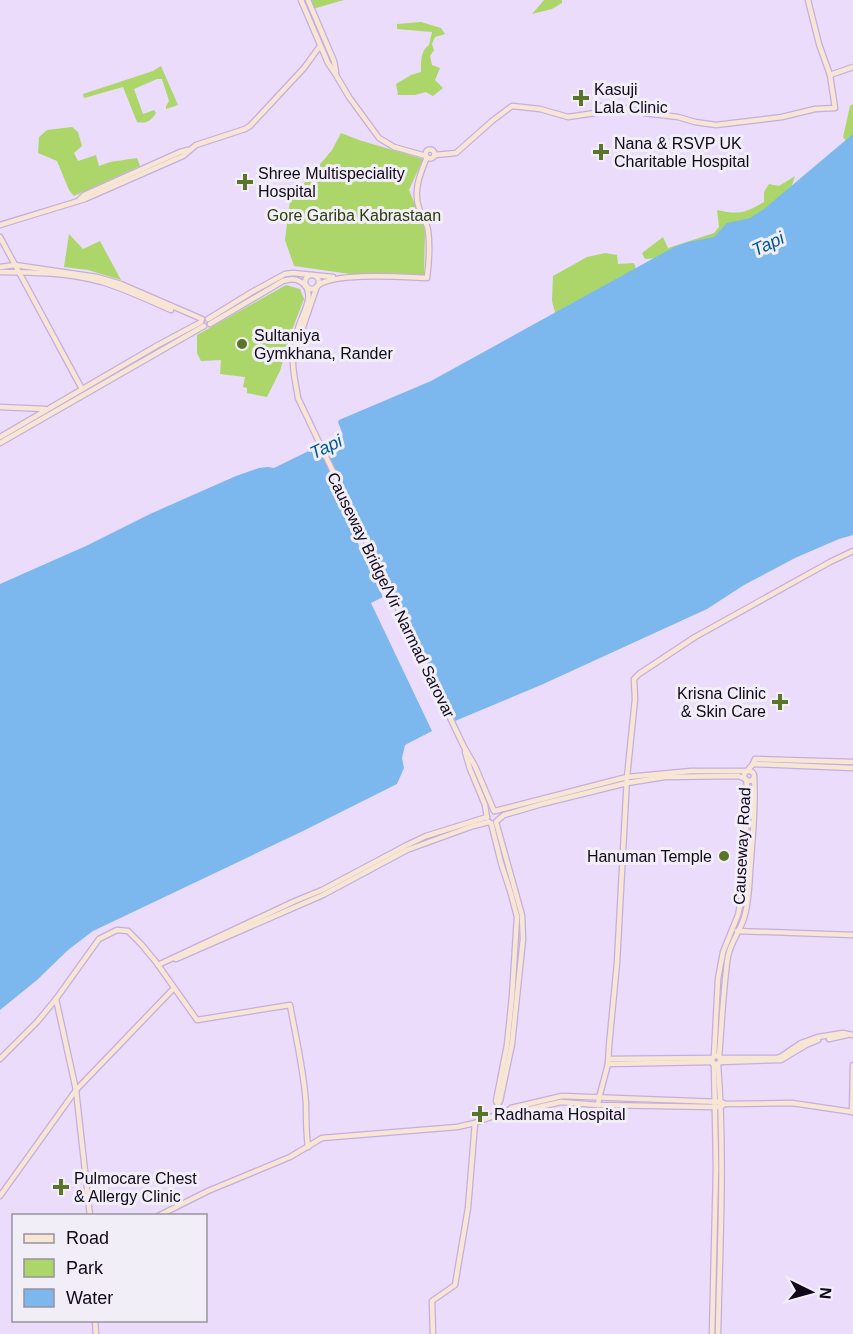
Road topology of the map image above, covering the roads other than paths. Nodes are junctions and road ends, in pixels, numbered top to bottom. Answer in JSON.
{"nodes":[{"id":1,"x":301,"y":0,"type":"edge"},
{"id":2,"x":308,"y":0,"type":"edge"},
{"id":3,"x":808,"y":0,"type":"edge"},
{"id":4,"x":320,"y":46,"type":"junction"},
{"id":5,"x":853,"y":67,"type":"edge"},
{"id":6,"x":336,"y":75,"type":"junction"},
{"id":7,"x":830,"y":75,"type":"junction"},
{"id":8,"x":426,"y":157,"type":"junction"},
{"id":9,"x":0,"y":225,"type":"edge"},
{"id":10,"x":0,"y":237,"type":"edge"},
{"id":11,"x":15,"y":265,"type":"junction"},
{"id":12,"x":0,"y":267,"type":"edge"},
{"id":13,"x":0,"y":272,"type":"edge"},
{"id":14,"x":19,"y":272,"type":"junction"},
{"id":15,"x":312,"y":275,"type":"junction"},
{"id":16,"x":338,"y":278,"type":"junction"},
{"id":17,"x":306,"y":286,"type":"junction"},
{"id":18,"x":317,"y":286,"type":"junction"},
{"id":19,"x":204,"y":322,"type":"junction"},
{"id":20,"x":298,"y":335,"type":"junction"},
{"id":21,"x":82,"y":389,"type":"junction"},
{"id":22,"x":0,"y":407,"type":"edge"},
{"id":23,"x":49,"y":412,"type":"junction"},
{"id":24,"x":0,"y":437,"type":"edge"},
{"id":25,"x":0,"y":443,"type":"edge"},
{"id":26,"x":853,"y":551,"type":"edge"},
{"id":27,"x":464,"y":747,"type":"junction"},
{"id":28,"x":754,"y":761,"type":"junction"},
{"id":29,"x":853,"y":762,"type":"edge"},
{"id":30,"x":853,"y":768,"type":"edge"},
{"id":31,"x":747,"y":771,"type":"junction"},
{"id":32,"x":754,"y":775,"type":"junction"},
{"id":33,"x":627,"y":777,"type":"junction"},
{"id":34,"x":746,"y":779,"type":"junction"},
{"id":35,"x":627,"y":783,"type":"junction"},
{"id":36,"x":494,"y":811,"type":"junction"},
{"id":37,"x":491,"y":820,"type":"junction"},
{"id":38,"x":732,"y":931,"type":"junction"},
{"id":39,"x":739,"y":931,"type":"junction"},
{"id":40,"x":523,"y":932,"type":"junction"},
{"id":41,"x":516,"y":933,"type":"junction"},
{"id":42,"x":853,"y":935,"type":"edge"},
{"id":43,"x":159,"y":966,"type":"junction"},
{"id":44,"x":174,"y":988,"type":"junction"},
{"id":45,"x":56,"y":999,"type":"junction"},
{"id":46,"x":850,"y":1035,"type":"edge"},
{"id":47,"x":0,"y":1059,"type":"edge"},
{"id":48,"x":716,"y":1060,"type":"junction"},
{"id":49,"x":608,"y":1062,"type":"junction"},
{"id":50,"x":853,"y":1065,"type":"edge"},
{"id":51,"x":76,"y":1090,"type":"junction"},
{"id":52,"x":599,"y":1098,"type":"junction"},
{"id":53,"x":498,"y":1104,"type":"junction"},
{"id":54,"x":598,"y":1105,"type":"junction"},
{"id":55,"x":719,"y":1105,"type":"junction"},
{"id":56,"x":507,"y":1112,"type":"junction"},
{"id":57,"x":853,"y":1112,"type":"edge"},
{"id":58,"x":497,"y":1115,"type":"junction"},
{"id":59,"x":475,"y":1124,"type":"junction"},
{"id":60,"x":308,"y":1147,"type":"junction"},
{"id":61,"x":0,"y":1196,"type":"edge"},
{"id":62,"x":718,"y":1201,"type":"junction"},
{"id":63,"x":90,"y":1214,"type":"edge"},
{"id":64,"x":160,"y":1214,"type":"edge"},
{"id":65,"x":433,"y":1334,"type":"edge"},
{"id":66,"x":712,"y":1334,"type":"edge"},
{"id":67,"x":718,"y":1334,"type":"edge"}],
"edges":[{"from":1,"to":4,"type":"street"},
{"from":2,"to":6,"type":"street"},
{"from":3,"to":7,"type":"street"},
{"from":4,"to":6,"type":"street"},
{"from":4,"to":9,"type":"street"},
{"from":5,"to":7,"type":"street"},
{"from":6,"to":8,"type":"street"},
{"from":7,"to":8,"type":"street"},
{"from":8,"to":16,"type":"street"},
{"from":10,"to":11,"type":"street"},
{"from":11,"to":12,"type":"street"},
{"from":11,"to":14,"type":"street"},
{"from":11,"to":19,"type":"street"},
{"from":13,"to":14,"type":"street"},
{"from":14,"to":19,"type":"street"},
{"from":14,"to":21,"type":"street"},
{"from":15,"to":16,"type":"street"},
{"from":15,"to":17,"type":"street"},
{"from":15,"to":18,"type":"street"},
{"from":15,"to":19,"type":"street"},
{"from":16,"to":18,"type":"street"},
{"from":17,"to":18,"type":"street"},
{"from":17,"to":19,"type":"street"},
{"from":17,"to":20,"type":"street"},
{"from":18,"to":20,"type":"street"},
{"from":19,"to":21,"type":"street"},
{"from":19,"to":23,"type":"street"},
{"from":20,"to":27,"type":"street","name":"Causeway Bridge/Vir Narmad Sarovar"},
{"from":21,"to":23,"type":"street"},
{"from":22,"to":23,"type":"street"},
{"from":23,"to":24,"type":"street"},
{"from":23,"to":25,"type":"street"},
{"from":26,"to":33,"type":"street"},
{"from":27,"to":36,"type":"street"},
{"from":27,"to":37,"type":"street"},
{"from":28,"to":29,"type":"street"},
{"from":28,"to":30,"type":"street"},
{"from":28,"to":31,"type":"street"},
{"from":28,"to":32,"type":"street","name":"Causeway Road"},
{"from":31,"to":32,"type":"street"},
{"from":31,"to":33,"type":"street","name":"Causeway Road"},
{"from":31,"to":34,"type":"street"},
{"from":32,"to":34,"type":"street"},
{"from":32,"to":39,"type":"street","name":"Causeway Road"},
{"from":33,"to":35,"type":"street"},
{"from":33,"to":36,"type":"street","name":"Causeway Road"},
{"from":34,"to":35,"type":"street","name":"Causeway Road"},
{"from":34,"to":38,"type":"street","name":"Causeway Road"},
{"from":35,"to":37,"type":"street","name":"Causeway Road"},
{"from":35,"to":49,"type":"street"},
{"from":36,"to":37,"type":"street","name":"Causeway Road"},
{"from":36,"to":37,"type":"street"},
{"from":37,"to":40,"type":"street"},
{"from":37,"to":41,"type":"street"},
{"from":37,"to":43,"type":"street"},
{"from":38,"to":39,"type":"street"},
{"from":38,"to":48,"type":"street","name":"Causeway Road"},
{"from":39,"to":42,"type":"street"},
{"from":39,"to":48,"type":"street","name":"Causeway Road"},
{"from":40,"to":41,"type":"street"},
{"from":40,"to":53,"type":"street"},
{"from":41,"to":53,"type":"street"},
{"from":43,"to":44,"type":"street"},
{"from":43,"to":45,"type":"street"},
{"from":44,"to":51,"type":"street"},
{"from":44,"to":60,"type":"street"},
{"from":45,"to":47,"type":"street"},
{"from":45,"to":51,"type":"street"},
{"from":46,"to":48,"type":"street"},
{"from":48,"to":49,"type":"street"},
{"from":48,"to":55,"type":"street","name":"Causeway Road"},
{"from":49,"to":52,"type":"street"},
{"from":50,"to":57,"type":"street"},
{"from":51,"to":61,"type":"street"},
{"from":51,"to":63,"type":"street"},
{"from":52,"to":54,"type":"street"},
{"from":52,"to":55,"type":"street"},
{"from":52,"to":56,"type":"street"},
{"from":53,"to":58,"type":"street"},
{"from":54,"to":55,"type":"street"},
{"from":54,"to":56,"type":"street"},
{"from":55,"to":57,"type":"street"},
{"from":55,"to":62,"type":"street","name":"Causeway Road"},
{"from":56,"to":58,"type":"street"},
{"from":58,"to":59,"type":"street"},
{"from":59,"to":60,"type":"street"},
{"from":59,"to":65,"type":"street"},
{"from":60,"to":64,"type":"street"},
{"from":62,"to":66,"type":"street","name":"Causeway Road"},
{"from":62,"to":67,"type":"street","name":"Causeway Road"}]}
